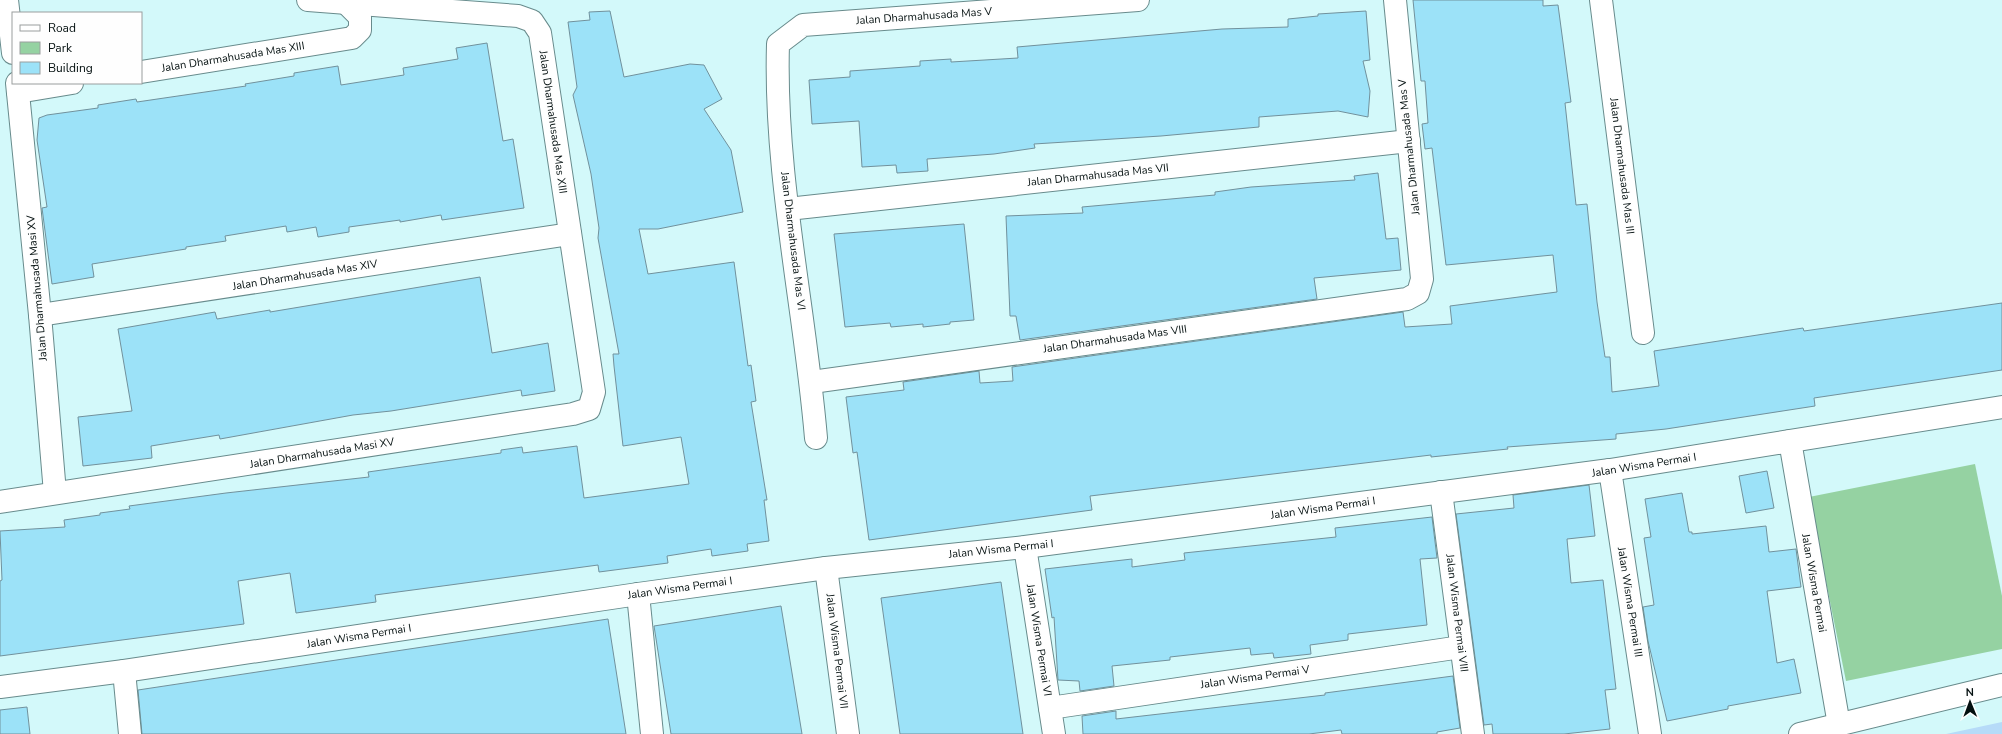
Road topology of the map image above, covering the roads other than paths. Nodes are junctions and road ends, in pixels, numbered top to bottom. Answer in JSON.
{"nodes":[{"id":1,"x":7,"y":0,"type":"edge"},
{"id":2,"x":308,"y":0,"type":"edge"},
{"id":3,"x":1138,"y":0,"type":"edge"},
{"id":4,"x":1395,"y":0,"type":"edge"},
{"id":5,"x":1600,"y":0,"type":"edge"},
{"id":6,"x":1100,"y":1,"type":"edge"},
{"id":7,"x":346,"y":3,"type":"junction"},
{"id":8,"x":12,"y":44,"type":"edge"},
{"id":9,"x":778,"y":44,"type":"joint"},
{"id":10,"x":142,"y":72,"type":"edge"},
{"id":11,"x":58,"y":84,"type":"edge"},
{"id":12,"x":17,"y":87,"type":"edge"},
{"id":13,"x":1409,"y":141,"type":"junction"},
{"id":14,"x":788,"y":209,"type":"junction"},
{"id":15,"x":570,"y":234,"type":"junction"},
{"id":16,"x":1418,"y":293,"type":"joint"},
{"id":17,"x":40,"y":315,"type":"junction"},
{"id":18,"x":1643,"y":333,"type":"dead end"},
{"id":19,"x":812,"y":382,"type":"junction"},
{"id":20,"x":2002,"y":407,"type":"edge"},
{"id":21,"x":589,"y":409,"type":"joint"},
{"id":22,"x":816,"y":438,"type":"dead end"},
{"id":23,"x":1790,"y":441,"type":"junction"},
{"id":24,"x":1610,"y":470,"type":"junction"},
{"id":25,"x":1441,"y":492,"type":"junction"},
{"id":26,"x":55,"y":494,"type":"junction"},
{"id":27,"x":0,"y":502,"type":"edge"},
{"id":28,"x":1025,"y":547,"type":"junction"},
{"id":29,"x":826,"y":568,"type":"junction"},
{"id":30,"x":638,"y":594,"type":"junction"},
{"id":31,"x":1461,"y":647,"type":"junction"},
{"id":32,"x":124,"y":671,"type":"junction"},
{"id":33,"x":2002,"y":685,"type":"edge"},
{"id":34,"x":0,"y":687,"type":"edge"},
{"id":35,"x":1050,"y":708,"type":"junction"},
{"id":36,"x":1839,"y":725,"type":"junction"},
{"id":37,"x":130,"y":734,"type":"edge"},
{"id":38,"x":652,"y":734,"type":"edge"},
{"id":39,"x":848,"y":734,"type":"edge"},
{"id":40,"x":1054,"y":734,"type":"edge"},
{"id":41,"x":1473,"y":734,"type":"edge"},
{"id":42,"x":1650,"y":734,"type":"edge"},
{"id":43,"x":1800,"y":734,"type":"edge"}],
"edges":[{"from":1,"to":8,"type":"street"},
{"from":2,"to":7,"type":"street","name":"Jalan Dharmahusada Mas XIII"},
{"from":3,"to":6,"type":"street","name":"Jalan Dharmahusada Mas V"},
{"from":4,"to":13,"type":"street","name":"Jalan Dharmahusada Mas V"},
{"from":5,"to":18,"type":"street","name":"Jalan Dharmahusada Mas III"},
{"from":6,"to":9,"type":"street","name":"Jalan Dharmahusada Mas V"},
{"from":7,"to":10,"type":"street","name":"Jalan Dharmahusada Mas XIII"},
{"from":7,"to":15,"type":"street","name":"Jalan Dharmahusada Mas XIII"},
{"from":9,"to":14,"type":"street","name":"Jalan Dharmahusada Mas VI"},
{"from":11,"to":12,"type":"street"},
{"from":12,"to":17,"type":"street","name":"Jalan Dharmahusada Masi XV"},
{"from":13,"to":14,"type":"street","name":"Jalan Dharmahusada Mas VII"},
{"from":13,"to":16,"type":"street","name":"Jalan Dharmahusada Mas V"},
{"from":14,"to":19,"type":"street","name":"Jalan Dharmahusada Mas VI"},
{"from":15,"to":17,"type":"street","name":"Jalan Dharmahusada Mas XIV"},
{"from":15,"to":21,"type":"street","name":"Jalan Dharmahusada Mas XIII"},
{"from":16,"to":19,"type":"street","name":"Jalan Dharmahusada Mas VIII"},
{"from":17,"to":26,"type":"street","name":"Jalan Dharmahusada Masi XV"},
{"from":19,"to":22,"type":"street","name":"Jalan Dharmahusada Mas VI"},
{"from":20,"to":23,"type":"street","name":"Jalan Wisma Permai I"},
{"from":21,"to":26,"type":"street","name":"Jalan Dharmahusada Masi XV"},
{"from":23,"to":24,"type":"street","name":"Jalan Wisma Permai I"},
{"from":23,"to":36,"type":"street","name":"Jalan Wisma Permai"},
{"from":24,"to":25,"type":"street","name":"Jalan Wisma Permai I"},
{"from":24,"to":42,"type":"street","name":"Jalan Wisma Permai III"},
{"from":25,"to":28,"type":"street","name":"Jalan Wisma Permai I"},
{"from":25,"to":31,"type":"street","name":"Jalan Wisma Permai VIII"},
{"from":26,"to":27,"type":"street","name":"Jalan Dharmahusada Masi XV"},
{"from":28,"to":29,"type":"street","name":"Jalan Wisma Permai I"},
{"from":28,"to":35,"type":"street","name":"Jalan Wisma Permai VI"},
{"from":29,"to":30,"type":"street","name":"Jalan Wisma Permai I"},
{"from":29,"to":39,"type":"street","name":"Jalan Wisma Permai VII"},
{"from":30,"to":32,"type":"street","name":"Jalan Wisma Permai I"},
{"from":30,"to":38,"type":"street"},
{"from":31,"to":35,"type":"street","name":"Jalan Wisma Permai V"},
{"from":31,"to":41,"type":"street","name":"Jalan Wisma Permai VIII"},
{"from":32,"to":34,"type":"street","name":"Jalan Wisma Permai I"},
{"from":32,"to":37,"type":"street"},
{"from":33,"to":36,"type":"street"},
{"from":35,"to":40,"type":"street","name":"Jalan Wisma Permai VI"},
{"from":36,"to":43,"type":"street"}]}
